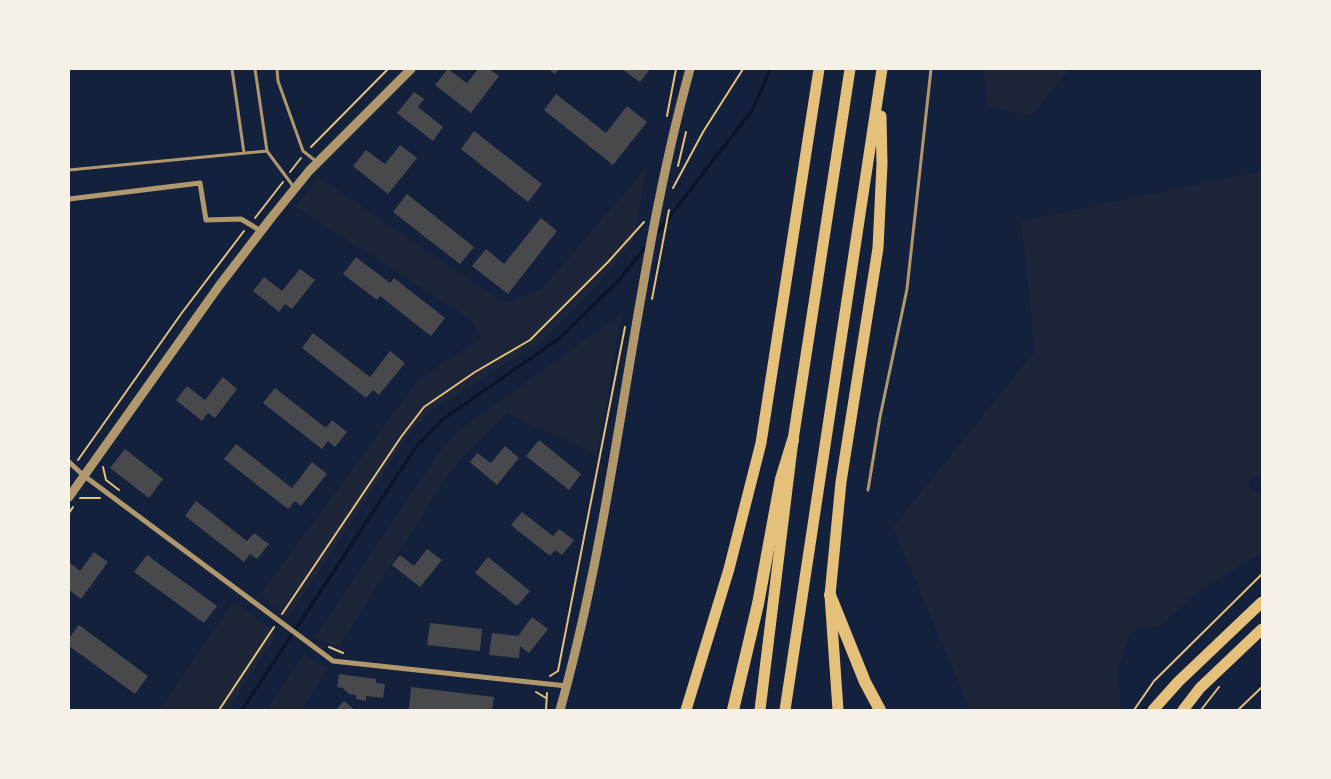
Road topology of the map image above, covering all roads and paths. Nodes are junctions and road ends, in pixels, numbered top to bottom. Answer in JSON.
{"nodes":[{"id":1,"x":232,"y":69,"type":"edge"},
{"id":2,"x":255,"y":69,"type":"edge"},
{"id":3,"x":277,"y":69,"type":"edge"},
{"id":4,"x":411,"y":69,"type":"edge"},
{"id":5,"x":690,"y":69,"type":"edge"},
{"id":6,"x":743,"y":69,"type":"edge"},
{"id":7,"x":820,"y":69,"type":"edge"},
{"id":8,"x":850,"y":69,"type":"edge"},
{"id":9,"x":882,"y":69,"type":"edge"},
{"id":10,"x":931,"y":69,"type":"edge"},
{"id":11,"x":880,"y":81,"type":"junction"},
{"id":12,"x":267,"y":151,"type":"junction"},
{"id":13,"x":244,"y":153,"type":"junction"},
{"id":14,"x":318,"y":163,"type":"junction"},
{"id":15,"x":69,"y":170,"type":"edge"},
{"id":16,"x":669,"y":176,"type":"junction"},
{"id":17,"x":672,"y":188,"type":"dead end"},
{"id":18,"x":295,"y":189,"type":"junction"},
{"id":19,"x":671,"y":195,"type":"dead end"},
{"id":20,"x":69,"y":199,"type":"edge"},
{"id":21,"x":670,"y":205,"type":"dead end"},
{"id":22,"x":650,"y":216,"type":"dead end"},
{"id":23,"x":261,"y":232,"type":"junction"},
{"id":24,"x":660,"y":260,"type":"dead end"},
{"id":25,"x":626,"y":319,"type":"dead end"},
{"id":26,"x":793,"y":440,"type":"junction"},
{"id":27,"x":69,"y":462,"type":"edge"},
{"id":28,"x":102,"y":463,"type":"dead end"},
{"id":29,"x":87,"y":478,"type":"junction"},
{"id":30,"x":868,"y":490,"type":"dead end"},
{"id":31,"x":69,"y":496,"type":"edge"},
{"id":32,"x":78,"y":498,"type":"dead end"},
{"id":33,"x":74,"y":506,"type":"dead end"},
{"id":34,"x":69,"y":513,"type":"edge"},
{"id":35,"x":1262,"y":574,"type":"edge"},
{"id":36,"x":830,"y":595,"type":"junction"},
{"id":37,"x":1262,"y":602,"type":"edge"},
{"id":38,"x":278,"y":621,"type":"junction"},
{"id":39,"x":1262,"y":630,"type":"edge"},
{"id":40,"x":1224,"y":680,"type":"dead end"},
{"id":41,"x":549,"y":684,"type":"junction"},
{"id":42,"x":567,"y":686,"type":"junction"},
{"id":43,"x":1262,"y":687,"type":"edge"},
{"id":44,"x":219,"y":710,"type":"edge"},
{"id":45,"x":546,"y":710,"type":"edge"},
{"id":46,"x":560,"y":710,"type":"edge"},
{"id":47,"x":686,"y":710,"type":"edge"},
{"id":48,"x":733,"y":710,"type":"edge"},
{"id":49,"x":760,"y":710,"type":"edge"},
{"id":50,"x":785,"y":710,"type":"edge"},
{"id":51,"x":838,"y":710,"type":"edge"},
{"id":52,"x":880,"y":710,"type":"edge"},
{"id":53,"x":1134,"y":710,"type":"edge"},
{"id":54,"x":1153,"y":710,"type":"edge"},
{"id":55,"x":1183,"y":710,"type":"edge"},
{"id":56,"x":1200,"y":710,"type":"edge"},
{"id":57,"x":1238,"y":710,"type":"edge"}],
"edges":[{"from":1,"to":13,"type":"lane"},
{"from":2,"to":12,"type":"lane"},
{"from":3,"to":14,"type":"lane"},
{"from":4,"to":14,"type":"street"},
{"from":5,"to":16,"type":"street"},
{"from":6,"to":17,"type":"path"},
{"from":7,"to":47,"type":"main road"},
{"from":8,"to":26,"type":"main road"},
{"from":9,"to":11,"type":"main road"},
{"from":10,"to":30,"type":"lane"},
{"from":11,"to":36,"type":"main road"},
{"from":11,"to":50,"type":"main road"},
{"from":12,"to":13,"type":"lane"},
{"from":12,"to":18,"type":"lane"},
{"from":13,"to":15,"type":"lane"},
{"from":14,"to":18,"type":"street"},
{"from":16,"to":19,"type":"path"},
{"from":16,"to":42,"type":"street"},
{"from":18,"to":23,"type":"street"},
{"from":20,"to":23,"type":"street"},
{"from":21,"to":24,"type":"path"},
{"from":22,"to":38,"type":"path"},
{"from":23,"to":29,"type":"street"},
{"from":25,"to":41,"type":"path"},
{"from":26,"to":48,"type":"highway"},
{"from":26,"to":49,"type":"main road"},
{"from":27,"to":29,"type":"street"},
{"from":28,"to":29,"type":"path"},
{"from":29,"to":31,"type":"street"},
{"from":29,"to":32,"type":"path"},
{"from":29,"to":38,"type":"street"},
{"from":33,"to":34,"type":"path"},
{"from":35,"to":53,"type":"path"},
{"from":36,"to":51,"type":"main road"},
{"from":36,"to":52,"type":"highway"},
{"from":37,"to":54,"type":"main road"},
{"from":38,"to":41,"type":"street"},
{"from":38,"to":44,"type":"path"},
{"from":39,"to":55,"type":"main road"},
{"from":40,"to":56,"type":"path"},
{"from":41,"to":42,"type":"street"},
{"from":41,"to":45,"type":"path"},
{"from":42,"to":46,"type":"street"},
{"from":43,"to":57,"type":"path"}]}
